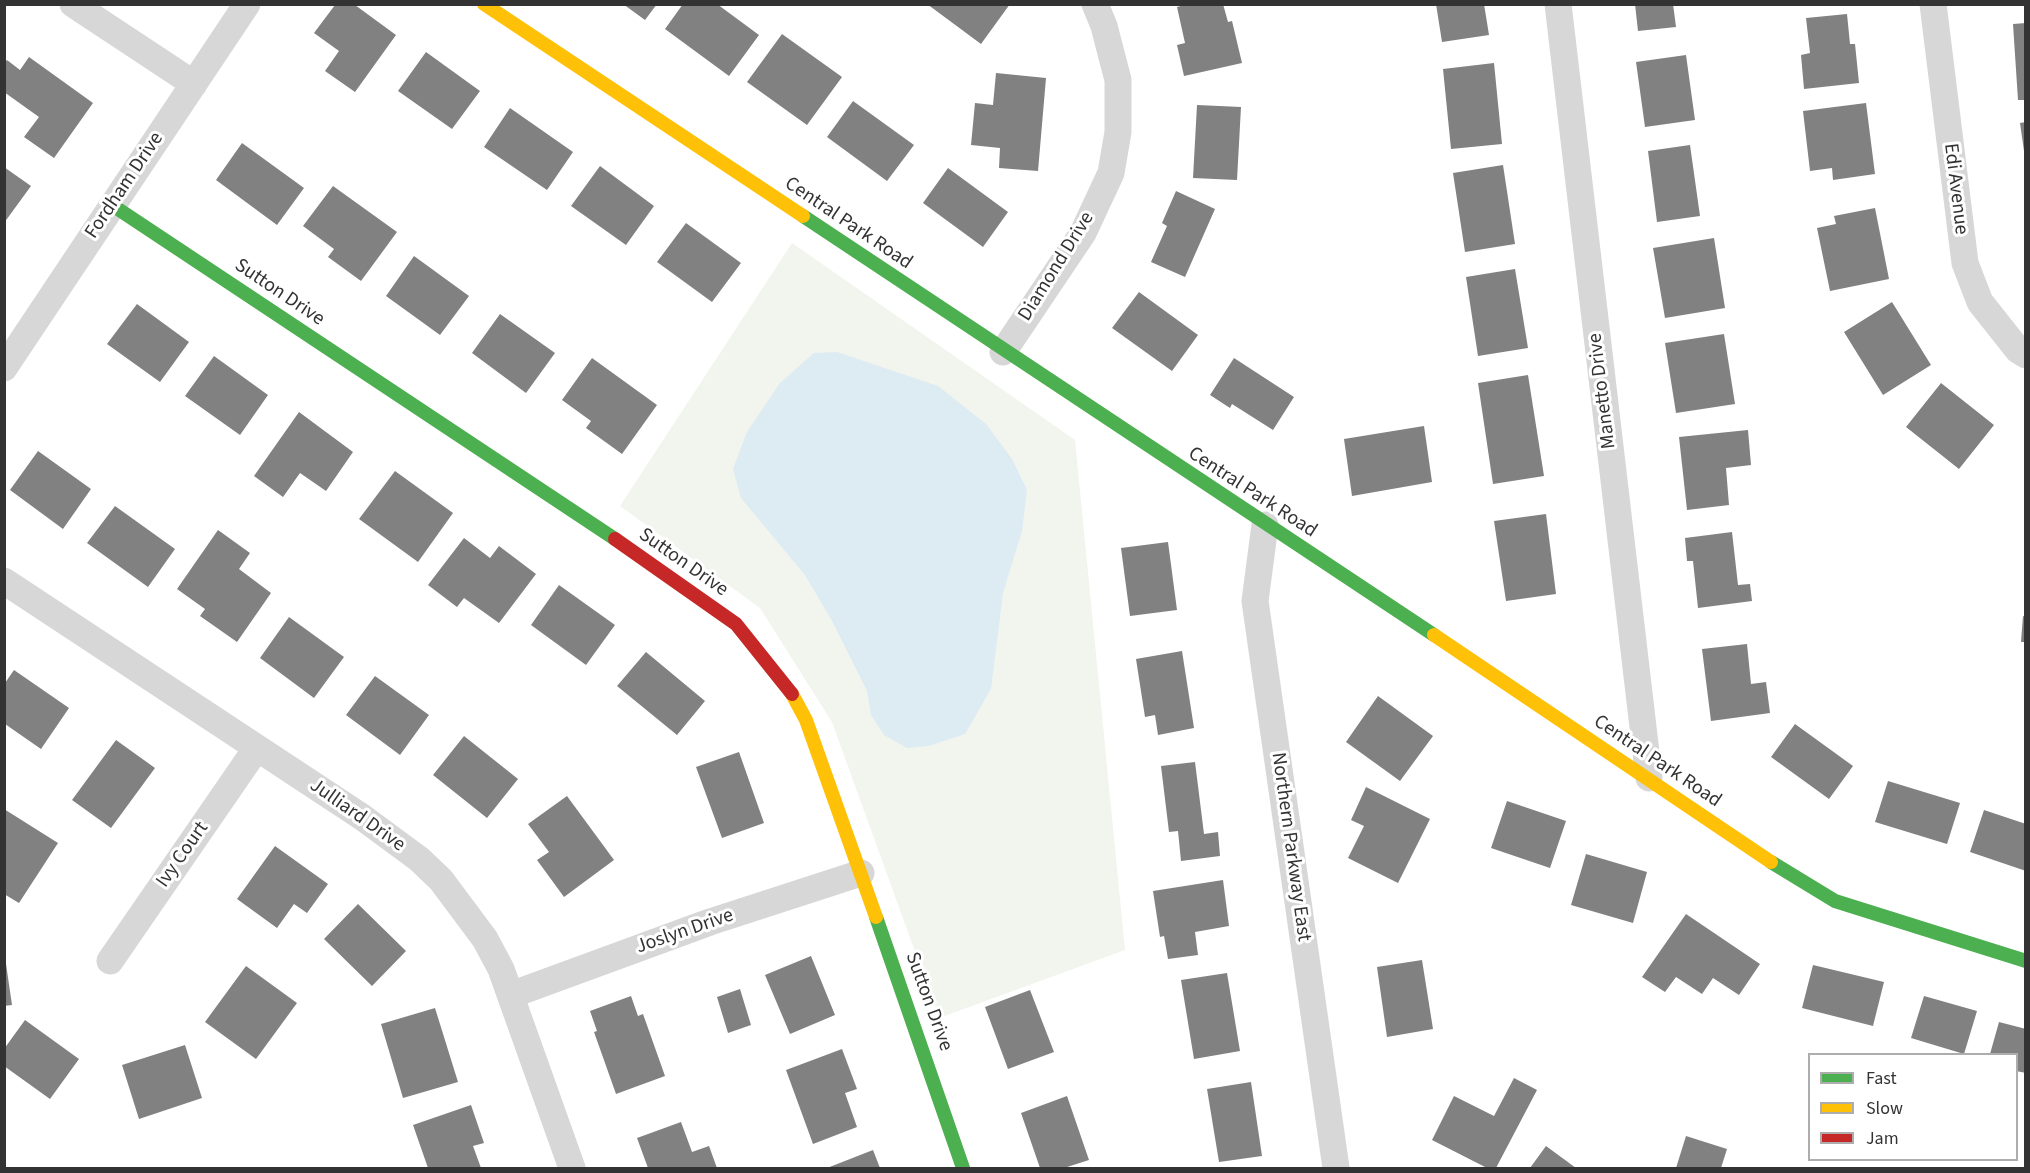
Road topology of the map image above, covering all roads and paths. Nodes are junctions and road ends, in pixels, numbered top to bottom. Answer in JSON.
{"nodes":[{"id":1,"x":73,"y":4,"type":"edge"},
{"id":2,"x":247,"y":4,"type":"edge"},
{"id":3,"x":484,"y":4,"type":"edge"},
{"id":4,"x":1095,"y":4,"type":"edge"},
{"id":5,"x":1558,"y":4,"type":"edge"},
{"id":6,"x":1933,"y":4,"type":"edge"},
{"id":7,"x":194,"y":84,"type":"junction"},
{"id":8,"x":112,"y":205,"type":"junction"},
{"id":9,"x":1003,"y":352,"type":"junction"},
{"id":10,"x":2025,"y":355,"type":"edge"},
{"id":11,"x":4,"y":368,"type":"edge"},
{"id":12,"x":1265,"y":525,"type":"junction"},
{"id":13,"x":4,"y":580,"type":"edge"},
{"id":14,"x":256,"y":748,"type":"junction"},
{"id":15,"x":1649,"y":778,"type":"junction"},
{"id":16,"x":861,"y":873,"type":"junction"},
{"id":17,"x":110,"y":961,"type":"dead end"},
{"id":18,"x":2025,"y":961,"type":"edge"},
{"id":19,"x":511,"y":995,"type":"junction"},
{"id":20,"x":572,"y":1168,"type":"edge"},
{"id":21,"x":963,"y":1168,"type":"edge"},
{"id":22,"x":1336,"y":1168,"type":"edge"}],
"edges":[{"from":1,"to":7,"type":"street"},
{"from":2,"to":7,"type":"street","name":"Fordham Drive"},
{"from":3,"to":9,"type":"street","name":"Central Park Road"},
{"from":4,"to":9,"type":"street","name":"Diamond Drive"},
{"from":5,"to":15,"type":"street","name":"Manetto Drive"},
{"from":6,"to":10,"type":"street","name":"Edi Avenue"},
{"from":7,"to":8,"type":"street","name":"Fordham Drive"},
{"from":8,"to":11,"type":"street","name":"Fordham Drive"},
{"from":8,"to":16,"type":"street","name":"Sutton Drive"},
{"from":9,"to":12,"type":"street","name":"Central Park Road"},
{"from":12,"to":15,"type":"street","name":"Central Park Road"},
{"from":12,"to":22,"type":"street","name":"Northern Parkway East"},
{"from":13,"to":14,"type":"street","name":"Julliard Drive"},
{"from":14,"to":17,"type":"street","name":"Ivy Court"},
{"from":14,"to":19,"type":"street","name":"Julliard Drive"},
{"from":15,"to":18,"type":"street","name":"Central Park Road"},
{"from":16,"to":19,"type":"street","name":"Joslyn Drive"},
{"from":16,"to":21,"type":"street","name":"Sutton Drive"},
{"from":19,"to":20,"type":"street","name":"Julliard Drive"}]}
